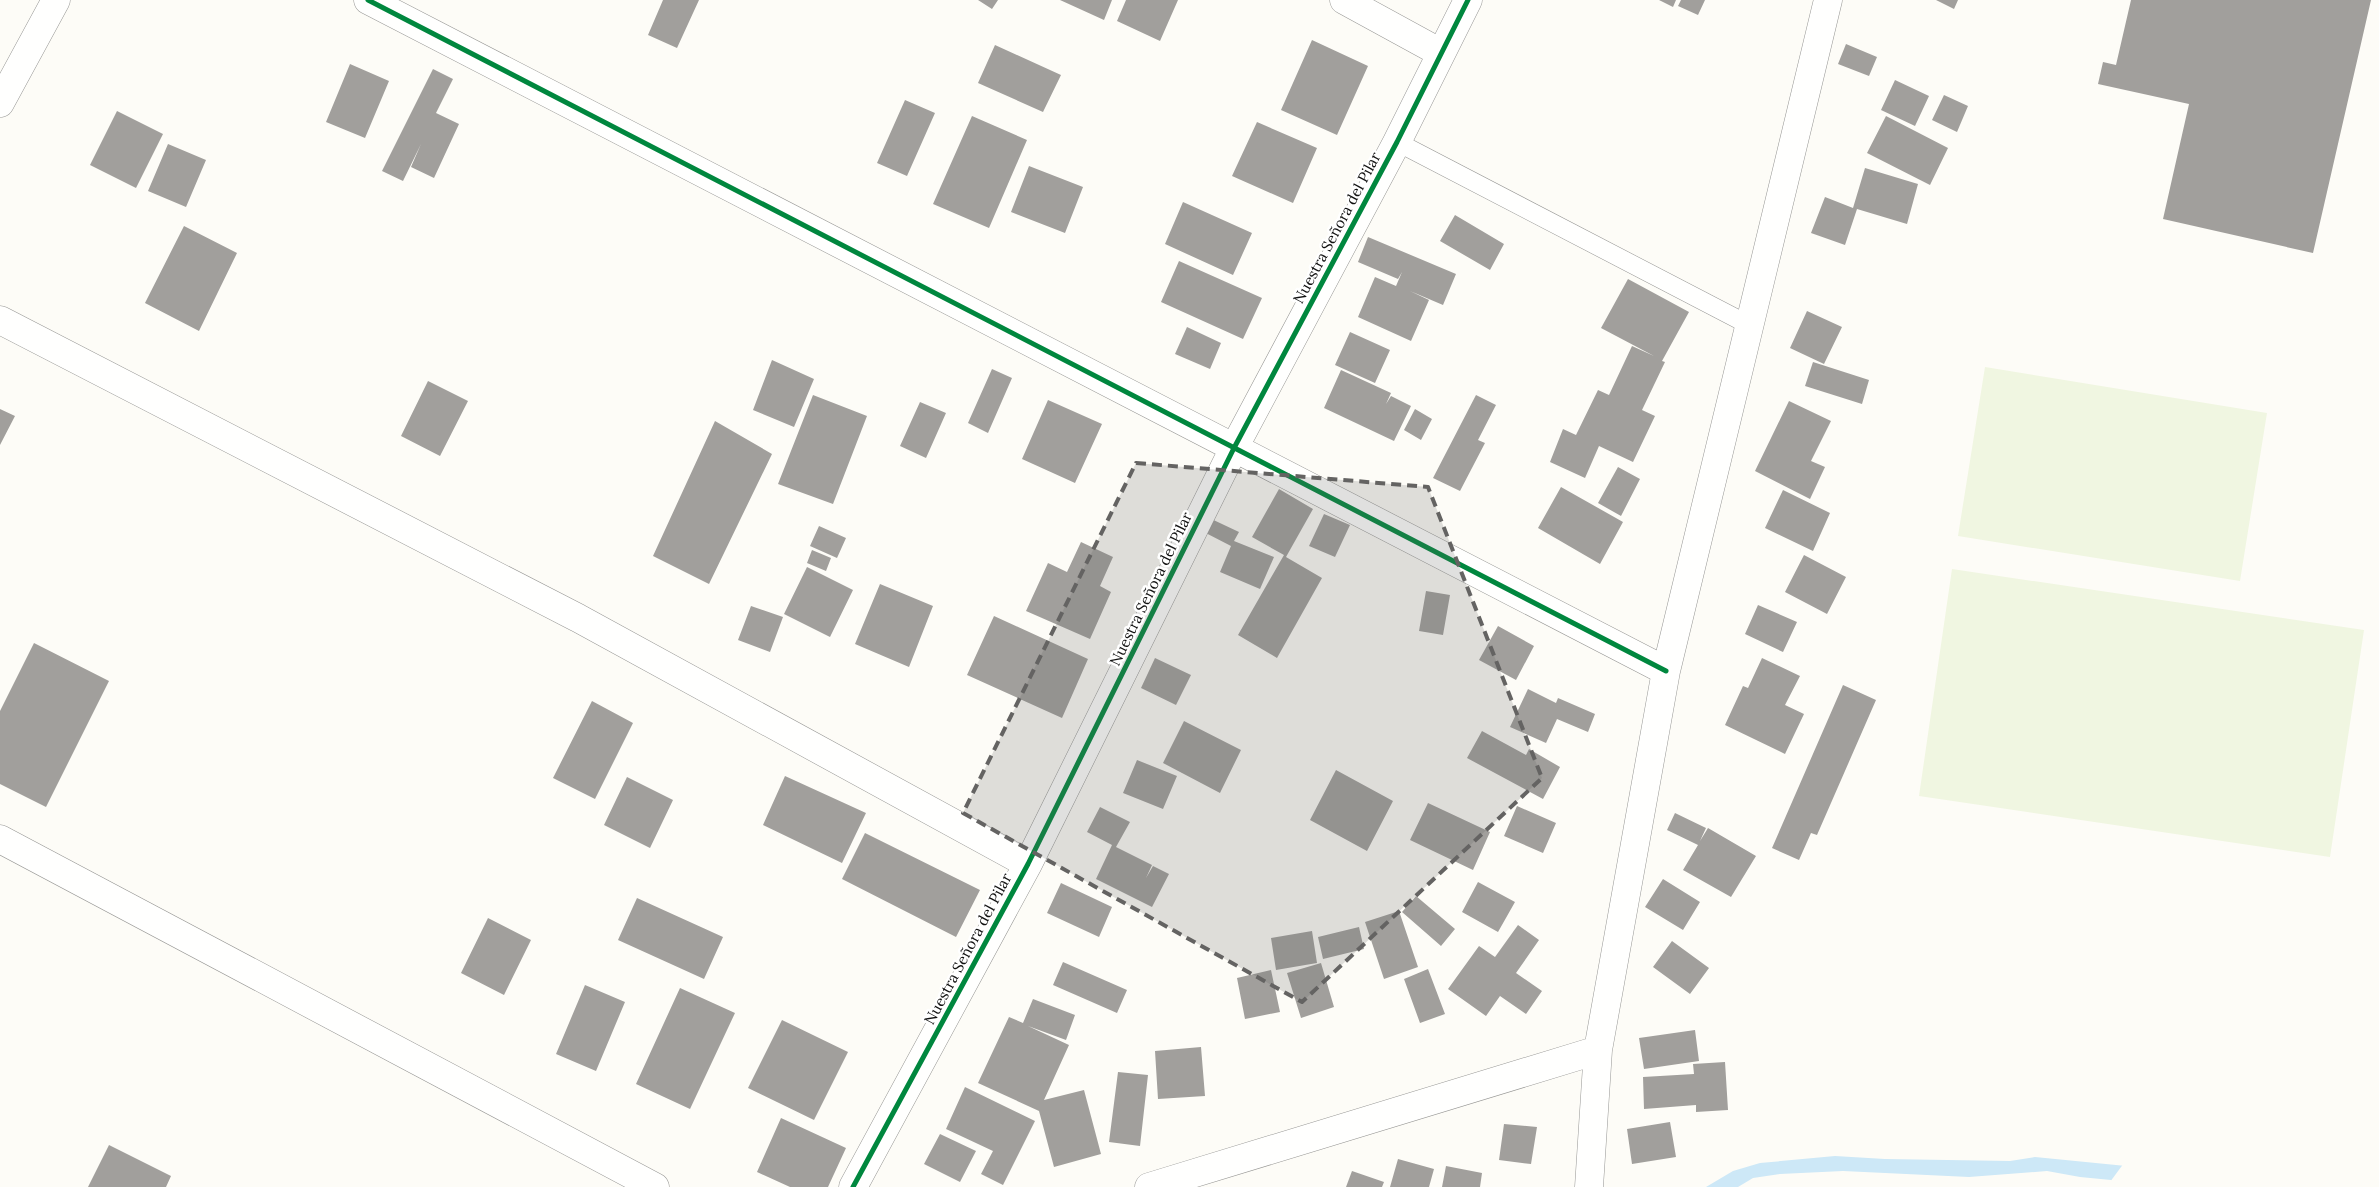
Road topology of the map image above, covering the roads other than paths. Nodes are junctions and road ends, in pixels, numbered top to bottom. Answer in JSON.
{"nodes":[{"id":1,"x":56,"y":0,"type":"edge"},
{"id":2,"x":368,"y":0,"type":"edge"},
{"id":3,"x":1344,"y":0,"type":"edge"},
{"id":4,"x":1468,"y":0,"type":"edge"},
{"id":5,"x":1828,"y":0,"type":"edge"},
{"id":6,"x":1441,"y":53,"type":"junction"},
{"id":7,"x":0,"y":103,"type":"edge"},
{"id":8,"x":1397,"y":142,"type":"junction"},
{"id":9,"x":0,"y":320,"type":"edge"},
{"id":10,"x":1749,"y":325,"type":"junction"},
{"id":11,"x":1234,"y":448,"type":"junction"},
{"id":12,"x":1666,"y":671,"type":"junction"},
{"id":13,"x":0,"y":839,"type":"edge"},
{"id":14,"x":1028,"y":864,"type":"junction"},
{"id":15,"x":1598,"y":1050,"type":"junction"},
{"id":16,"x":655,"y":1187,"type":"edge"},
{"id":17,"x":853,"y":1187,"type":"edge"},
{"id":18,"x":1149,"y":1187,"type":"edge"},
{"id":19,"x":1589,"y":1187,"type":"edge"}],
"edges":[{"from":1,"to":7,"type":"street"},
{"from":2,"to":11,"type":"street"},
{"from":3,"to":6,"type":"street"},
{"from":4,"to":6,"type":"street","name":"Nuestra Señora del Pilar"},
{"from":5,"to":10,"type":"street"},
{"from":6,"to":8,"type":"street","name":"Nuestra Señora del Pilar"},
{"from":8,"to":10,"type":"lane"},
{"from":8,"to":11,"type":"street","name":"Nuestra Señora del Pilar"},
{"from":9,"to":14,"type":"street"},
{"from":10,"to":12,"type":"street"},
{"from":11,"to":12,"type":"street"},
{"from":11,"to":14,"type":"street","name":"Nuestra Señora del Pilar"},
{"from":12,"to":15,"type":"street"},
{"from":13,"to":16,"type":"street"},
{"from":14,"to":17,"type":"street","name":"Nuestra Señora del Pilar"},
{"from":15,"to":18,"type":"street"},
{"from":15,"to":19,"type":"street"}]}
